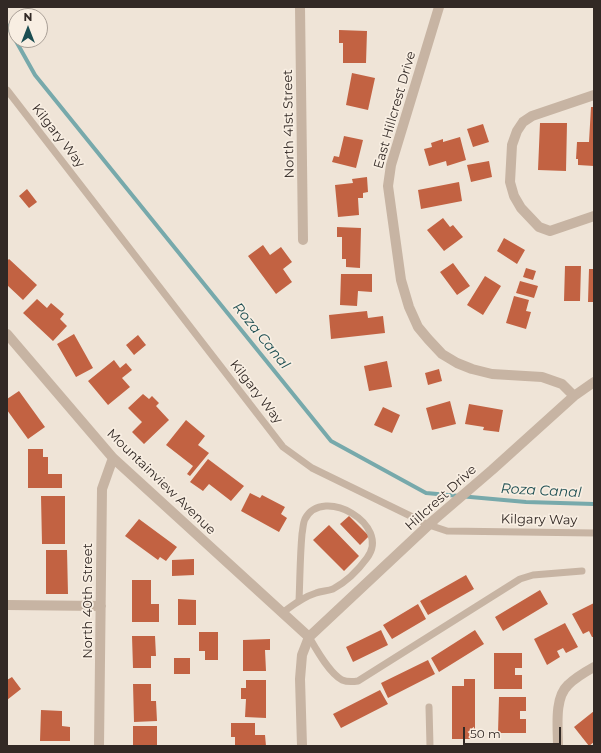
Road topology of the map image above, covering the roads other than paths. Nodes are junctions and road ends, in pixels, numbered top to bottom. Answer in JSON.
{"nodes":[{"id":1,"x":300,"y":7,"type":"edge"},
{"id":2,"x":439,"y":7,"type":"edge"},
{"id":3,"x":7,"y":90,"type":"edge"},
{"id":4,"x":594,"y":95,"type":"edge"},
{"id":5,"x":594,"y":216,"type":"edge"},
{"id":6,"x":303,"y":240,"type":"dead end"},
{"id":7,"x":7,"y":334,"type":"edge"},
{"id":8,"x":594,"y":382,"type":"edge"},
{"id":9,"x":574,"y":396,"type":"junction"},
{"id":10,"x":113,"y":458,"type":"junction"},
{"id":11,"x":432,"y":522,"type":"junction"},
{"id":12,"x":594,"y":533,"type":"edge"},
{"id":13,"x":582,"y":571,"type":"dead end"},
{"id":14,"x":299,"y":601,"type":"junction"},
{"id":15,"x":7,"y":605,"type":"edge"},
{"id":16,"x":101,"y":606,"type":"junction"},
{"id":17,"x":282,"y":613,"type":"junction"},
{"id":18,"x":309,"y":637,"type":"junction"},
{"id":19,"x":594,"y":667,"type":"edge"},
{"id":20,"x":429,"y":707,"type":"dead end"},
{"id":21,"x":99,"y":746,"type":"edge"},
{"id":22,"x":302,"y":746,"type":"edge"},
{"id":23,"x":430,"y":746,"type":"edge"},
{"id":24,"x":558,"y":746,"type":"edge"}],
"edges":[{"from":1,"to":6,"type":"street","name":"North 41st Street"},
{"from":2,"to":9,"type":"street","name":"East Hillcrest Drive"},
{"from":3,"to":11,"type":"lane","name":"Kilgary Way"},
{"from":4,"to":5,"type":"street"},
{"from":7,"to":10,"type":"street","name":"Mountainview Avenue"},
{"from":8,"to":9,"type":"street","name":"Hillcrest Drive"},
{"from":9,"to":11,"type":"street","name":"Hillcrest Drive"},
{"from":10,"to":16,"type":"street","name":"North 40th Street"},
{"from":10,"to":17,"type":"street","name":"Mountainview Avenue"},
{"from":11,"to":12,"type":"lane","name":"Kilgary Way"},
{"from":11,"to":18,"type":"street","name":"Hillcrest Drive"},
{"from":13,"to":18,"type":"lane"},
{"from":14,"to":14,"type":"lane"},
{"from":14,"to":17,"type":"lane"},
{"from":15,"to":16,"type":"street"},
{"from":16,"to":21,"type":"street","name":"North 40th Street"},
{"from":17,"to":18,"type":"street","name":"Mountainview Avenue"},
{"from":18,"to":22,"type":"street"},
{"from":19,"to":24,"type":"street"},
{"from":20,"to":23,"type":"lane"}]}
